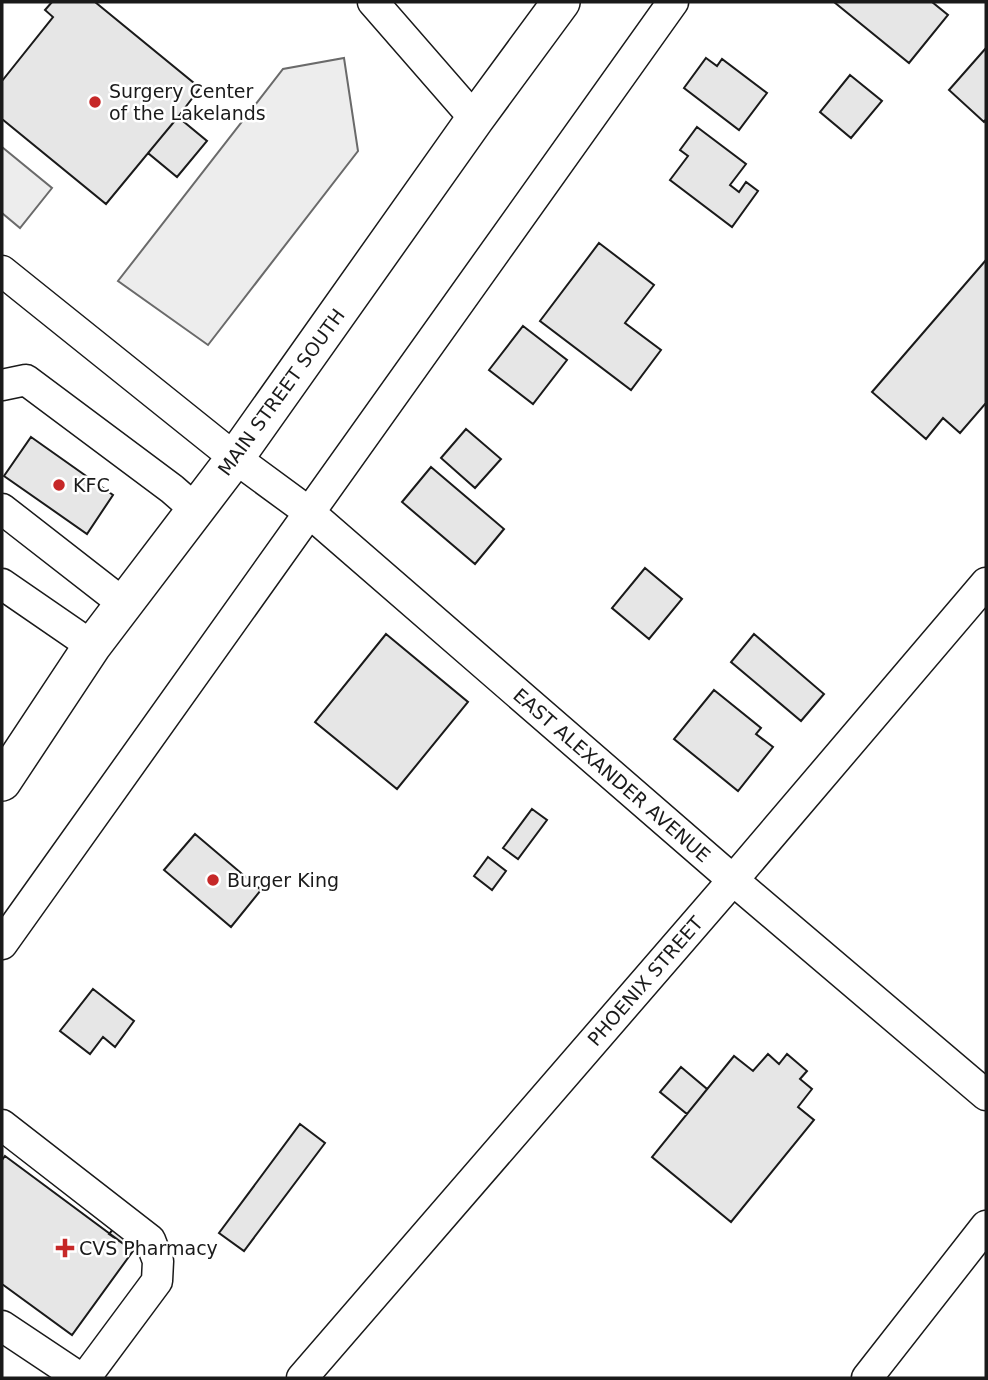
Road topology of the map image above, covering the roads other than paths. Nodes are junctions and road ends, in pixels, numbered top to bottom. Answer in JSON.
{"nodes":[{"id":1,"x":373,"y":2,"type":"edge"},
{"id":2,"x":561,"y":2,"type":"edge"},
{"id":3,"x":673,"y":2,"type":"edge"},
{"id":4,"x":475,"y":119,"type":"junction"},
{"id":5,"x":5,"y":281,"type":"edge"},
{"id":6,"x":2,"y":361,"type":"edge"},
{"id":7,"x":14,"y":383,"type":"edge"},
{"id":8,"x":236,"y":458,"type":"junction"},
{"id":9,"x":2,"y":509,"type":"edge"},
{"id":10,"x":196,"y":510,"type":"junction"},
{"id":11,"x":310,"y":513,"type":"junction"},
{"id":12,"x":986,"y":583,"type":"edge"},
{"id":13,"x":2,"y":584,"type":"edge"},
{"id":14,"x":124,"y":604,"type":"junction"},
{"id":15,"x":92,"y":646,"type":"junction"},
{"id":16,"x":2,"y":782,"type":"edge"},
{"id":17,"x":733,"y":880,"type":"junction"},
{"id":18,"x":7,"y":924,"type":"edge"},
{"id":19,"x":986,"y":1095,"type":"edge"},
{"id":20,"x":2,"y":1125,"type":"edge"},
{"id":21,"x":986,"y":1226,"type":"edge"},
{"id":22,"x":2,"y":1326,"type":"edge"},
{"id":23,"x":83,"y":1378,"type":"edge"},
{"id":24,"x":302,"y":1378,"type":"edge"},
{"id":25,"x":867,"y":1378,"type":"edge"}],
"edges":[{"from":1,"to":4,"type":"street"},
{"from":2,"to":4,"type":"main road","name":"MAIN STREET SOUTH"},
{"from":3,"to":11,"type":"street"},
{"from":4,"to":8,"type":"main road","name":"MAIN STREET SOUTH"},
{"from":5,"to":8,"type":"street","name":"EAST ALEXANDER AVENUE"},
{"from":6,"to":7,"type":"street"},
{"from":7,"to":10,"type":"street"},
{"from":8,"to":10,"type":"main road","name":"MAIN STREET SOUTH"},
{"from":8,"to":11,"type":"street","name":"EAST ALEXANDER AVENUE"},
{"from":9,"to":14,"type":"street"},
{"from":10,"to":14,"type":"main road","name":"MAIN STREET SOUTH"},
{"from":11,"to":17,"type":"street","name":"EAST ALEXANDER AVENUE"},
{"from":11,"to":18,"type":"street"},
{"from":12,"to":17,"type":"street","name":"PHOENIX STREET"},
{"from":13,"to":15,"type":"street"},
{"from":14,"to":15,"type":"main road","name":"MAIN STREET SOUTH"},
{"from":15,"to":16,"type":"main road","name":"MAIN STREET SOUTH"},
{"from":17,"to":19,"type":"street","name":"EAST ALEXANDER AVENUE"},
{"from":17,"to":24,"type":"street","name":"PHOENIX STREET"},
{"from":20,"to":23,"type":"street"},
{"from":21,"to":25,"type":"street"},
{"from":22,"to":23,"type":"street"}]}
